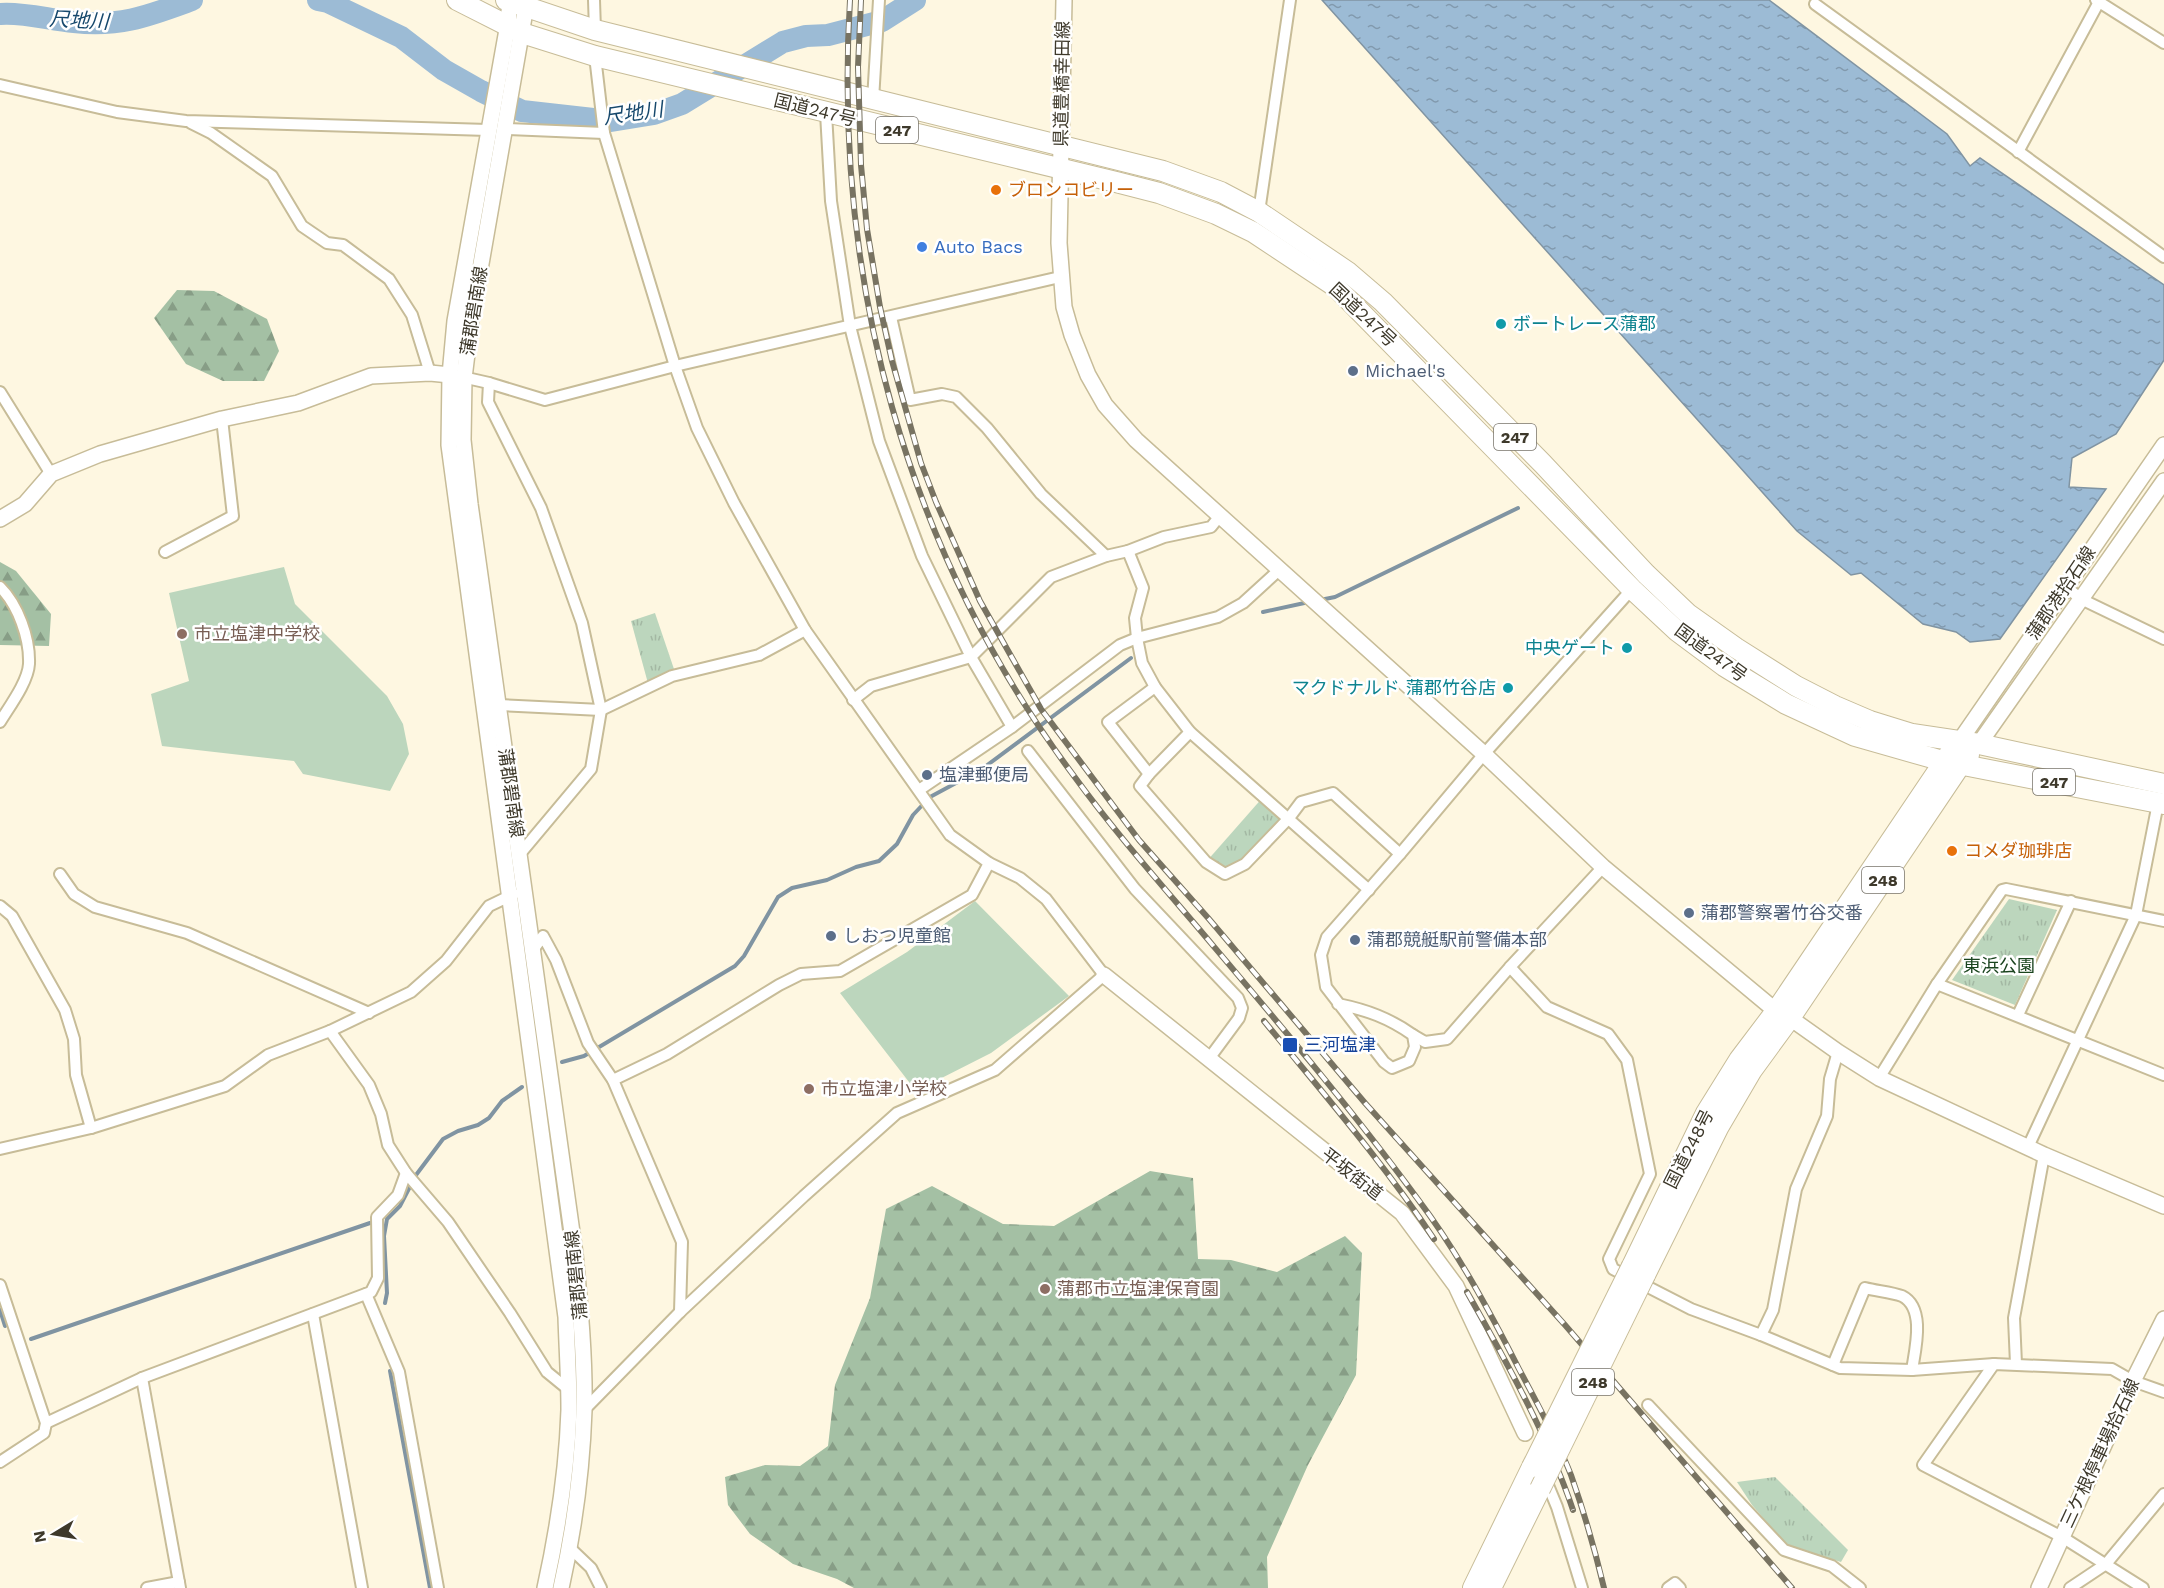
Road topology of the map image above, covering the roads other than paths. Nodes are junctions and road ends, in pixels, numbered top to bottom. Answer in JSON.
{"nodes":[{"id":1,"x":457,"y":0,"type":"edge"},
{"id":2,"x":594,"y":0,"type":"edge"},
{"id":3,"x":1064,"y":0,"type":"edge"},
{"id":4,"x":1290,"y":0,"type":"edge"},
{"id":5,"x":2098,"y":1,"type":"edge"},
{"id":6,"x":516,"y":2,"type":"edge"},
{"id":7,"x":878,"y":2,"type":"edge"},
{"id":8,"x":1815,"y":4,"type":"dead end"},
{"id":9,"x":515,"y":28,"type":"junction"},
{"id":10,"x":595,"y":30,"type":"junction"},
{"id":11,"x":2164,"y":43,"type":"edge"},
{"id":12,"x":595,"y":56,"type":"junction"},
{"id":13,"x":0,"y":85,"type":"edge"},
{"id":14,"x":873,"y":100,"type":"junction"},
{"id":15,"x":826,"y":113,"type":"junction"},
{"id":16,"x":186,"y":121,"type":"junction"},
{"id":17,"x":506,"y":129,"type":"junction"},
{"id":18,"x":488,"y":130,"type":"junction"},
{"id":19,"x":604,"y":130,"type":"junction"},
{"id":20,"x":1062,"y":146,"type":"junction"},
{"id":21,"x":2019,"y":152,"type":"junction"},
{"id":22,"x":1060,"y":169,"type":"junction"},
{"id":23,"x":1259,"y":212,"type":"junction"},
{"id":24,"x":2164,"y":257,"type":"edge"},
{"id":25,"x":1060,"y":277,"type":"junction"},
{"id":26,"x":891,"y":316,"type":"junction"},
{"id":27,"x":850,"y":326,"type":"junction"},
{"id":28,"x":675,"y":366,"type":"junction"},
{"id":29,"x":430,"y":373,"type":"junction"},
{"id":30,"x":457,"y":376,"type":"junction"},
{"id":31,"x":489,"y":382,"type":"junction"},
{"id":32,"x":0,"y":392,"type":"edge"},
{"id":33,"x":222,"y":419,"type":"junction"},
{"id":34,"x":2164,"y":445,"type":"edge"},
{"id":35,"x":2159,"y":462,"type":"edge"},
{"id":36,"x":51,"y":474,"type":"junction"},
{"id":37,"x":2164,"y":481,"type":"edge"},
{"id":38,"x":1219,"y":517,"type":"junction"},
{"id":39,"x":0,"y":519,"type":"edge"},
{"id":40,"x":1128,"y":551,"type":"junction"},
{"id":41,"x":165,"y":552,"type":"dead end"},
{"id":42,"x":1106,"y":556,"type":"junction"},
{"id":43,"x":1279,"y":570,"type":"junction"},
{"id":44,"x":2065,"y":586,"type":"junction"},
{"id":45,"x":0,"y":587,"type":"edge"},
{"id":46,"x":1632,"y":589,"type":"junction"},
{"id":47,"x":2081,"y":599,"type":"junction"},
{"id":48,"x":805,"y":630,"type":"junction"},
{"id":49,"x":1137,"y":638,"type":"junction"},
{"id":50,"x":2164,"y":639,"type":"edge"},
{"id":51,"x":971,"y":657,"type":"junction"},
{"id":52,"x":1155,"y":687,"type":"junction"},
{"id":53,"x":853,"y":700,"type":"junction"},
{"id":54,"x":499,"y":705,"type":"junction"},
{"id":55,"x":601,"y":710,"type":"junction"},
{"id":56,"x":0,"y":722,"type":"edge"},
{"id":57,"x":1012,"y":727,"type":"junction"},
{"id":58,"x":1190,"y":732,"type":"junction"},
{"id":59,"x":1959,"y":742,"type":"junction"},
{"id":60,"x":1979,"y":744,"type":"junction"},
{"id":61,"x":1028,"y":752,"type":"dead end"},
{"id":62,"x":1484,"y":754,"type":"junction"},
{"id":63,"x":1952,"y":763,"type":"junction"},
{"id":64,"x":1149,"y":774,"type":"junction"},
{"id":65,"x":2164,"y":784,"type":"edge"},
{"id":66,"x":921,"y":793,"type":"junction"},
{"id":67,"x":2161,"y":804,"type":"edge"},
{"id":68,"x":1289,"y":818,"type":"junction"},
{"id":69,"x":1400,"y":854,"type":"junction"},
{"id":70,"x":519,"y":855,"type":"junction"},
{"id":71,"x":988,"y":863,"type":"junction"},
{"id":72,"x":1603,"y":867,"type":"junction"},
{"id":73,"x":60,"y":874,"type":"dead end"},
{"id":74,"x":1369,"y":890,"type":"junction"},
{"id":75,"x":517,"y":893,"type":"junction"},
{"id":76,"x":2071,"y":901,"type":"junction"},
{"id":77,"x":0,"y":906,"type":"edge"},
{"id":78,"x":2136,"y":915,"type":"junction"},
{"id":79,"x":2164,"y":921,"type":"edge"},
{"id":80,"x":532,"y":950,"type":"junction"},
{"id":81,"x":1510,"y":967,"type":"junction"},
{"id":82,"x":1104,"y":975,"type":"junction"},
{"id":83,"x":1937,"y":984,"type":"junction"},
{"id":84,"x":1338,"y":1004,"type":"junction"},
{"id":85,"x":369,"y":1012,"type":"junction"},
{"id":86,"x":1783,"y":1014,"type":"junction"},
{"id":87,"x":2018,"y":1015,"type":"junction"},
{"id":88,"x":330,"y":1031,"type":"junction"},
{"id":89,"x":1413,"y":1035,"type":"junction"},
{"id":90,"x":2079,"y":1041,"type":"junction"},
{"id":91,"x":1838,"y":1052,"type":"junction"},
{"id":92,"x":1208,"y":1060,"type":"junction"},
{"id":93,"x":2164,"y":1076,"type":"edge"},
{"id":94,"x":1879,"y":1078,"type":"junction"},
{"id":95,"x":613,"y":1080,"type":"junction"},
{"id":96,"x":91,"y":1128,"type":"junction"},
{"id":97,"x":2028,"y":1147,"type":"junction"},
{"id":98,"x":0,"y":1149,"type":"edge"},
{"id":99,"x":2044,"y":1155,"type":"junction"},
{"id":100,"x":408,"y":1175,"type":"junction"},
{"id":101,"x":2164,"y":1206,"type":"edge"},
{"id":102,"x":1638,"y":1271,"type":"junction"},
{"id":103,"x":0,"y":1289,"type":"edge"},
{"id":104,"x":366,"y":1294,"type":"junction"},
{"id":105,"x":680,"y":1312,"type":"junction"},
{"id":106,"x":313,"y":1314,"type":"junction"},
{"id":107,"x":2164,"y":1319,"type":"edge"},
{"id":108,"x":1761,"y":1335,"type":"junction"},
{"id":109,"x":1994,"y":1364,"type":"junction"},
{"id":110,"x":2016,"y":1364,"type":"junction"},
{"id":111,"x":1833,"y":1365,"type":"junction"},
{"id":112,"x":1912,"y":1370,"type":"junction"},
{"id":113,"x":142,"y":1378,"type":"junction"},
{"id":114,"x":2133,"y":1381,"type":"junction"},
{"id":115,"x":569,"y":1390,"type":"junction"},
{"id":116,"x":2164,"y":1392,"type":"edge"},
{"id":117,"x":1648,"y":1405,"type":"dead end"},
{"id":118,"x":584,"y":1410,"type":"junction"},
{"id":119,"x":46,"y":1423,"type":"junction"},
{"id":120,"x":1525,"y":1433,"type":"joint"},
{"id":121,"x":0,"y":1462,"type":"edge"},
{"id":122,"x":2164,"y":1494,"type":"edge"},
{"id":123,"x":2062,"y":1537,"type":"junction"},
{"id":124,"x":570,"y":1548,"type":"junction"},
{"id":125,"x":2106,"y":1564,"type":"junction"},
{"id":126,"x":179,"y":1585,"type":"edge"},
{"id":127,"x":147,"y":1588,"type":"edge"},
{"id":128,"x":362,"y":1588,"type":"edge"},
{"id":129,"x":438,"y":1588,"type":"edge"},
{"id":130,"x":545,"y":1588,"type":"edge"},
{"id":131,"x":561,"y":1588,"type":"edge"},
{"id":132,"x":601,"y":1588,"type":"edge"},
{"id":133,"x":1473,"y":1588,"type":"edge"},
{"id":134,"x":1491,"y":1588,"type":"edge"},
{"id":135,"x":1582,"y":1588,"type":"edge"},
{"id":136,"x":1668,"y":1588,"type":"edge"},
{"id":137,"x":1680,"y":1588,"type":"edge"},
{"id":138,"x":1860,"y":1588,"type":"edge"},
{"id":139,"x":2039,"y":1588,"type":"edge"},
{"id":140,"x":2070,"y":1588,"type":"edge"},
{"id":141,"x":2143,"y":1588,"type":"edge"}],
"edges":[{"from":1,"to":9,"type":"highway","name":"国道247号","number":"247"},
{"from":2,"to":10,"type":"street"},
{"from":3,"to":20,"type":"main road","name":"県道豊橋幸田線"},
{"from":4,"to":23,"type":"street"},
{"from":5,"to":11,"type":"street"},
{"from":5,"to":21,"type":"street"},
{"from":6,"to":9,"type":"main road","name":"蒲郡碧南線"},
{"from":6,"to":10,"type":"highway","name":"国道247号","number":"247"},
{"from":7,"to":14,"type":"street"},
{"from":8,"to":21,"type":"street"},
{"from":9,"to":12,"type":"highway","name":"国道247号","number":"247"},
{"from":9,"to":17,"type":"main road","name":"蒲郡碧南線"},
{"from":9,"to":18,"type":"main road","name":"蒲郡碧南線"},
{"from":10,"to":14,"type":"highway","name":"国道247号","number":"247"},
{"from":12,"to":15,"type":"highway","name":"国道247号","number":"247"},
{"from":12,"to":19,"type":"street","name":"平坂街道"},
{"from":13,"to":16,"type":"street"},
{"from":14,"to":20,"type":"highway","name":"国道247号","number":"247"},
{"from":15,"to":22,"type":"highway","name":"国道247号","number":"247"},
{"from":15,"to":27,"type":"street"},
{"from":16,"to":18,"type":"street"},
{"from":16,"to":29,"type":"street"},
{"from":17,"to":19,"type":"street"},
{"from":17,"to":30,"type":"main road","name":"蒲郡碧南線"},
{"from":18,"to":30,"type":"main road","name":"蒲郡碧南線"},
{"from":19,"to":28,"type":"street","name":"平坂街道"},
{"from":20,"to":22,"type":"main road","name":"県道豊橋幸田線"},
{"from":20,"to":23,"type":"highway","name":"国道247号","number":"247"},
{"from":21,"to":24,"type":"street"},
{"from":22,"to":25,"type":"main road","name":"県道豊橋幸田線"},
{"from":22,"to":46,"type":"highway","name":"国道247号","number":"247"},
{"from":23,"to":59,"type":"highway","name":"国道247号","number":"247"},
{"from":25,"to":26,"type":"street"},
{"from":25,"to":38,"type":"main road","name":"県道豊橋幸田線"},
{"from":26,"to":27,"type":"street"},
{"from":26,"to":42,"type":"street"},
{"from":27,"to":28,"type":"street"},
{"from":27,"to":51,"type":"street"},
{"from":28,"to":31,"type":"street"},
{"from":28,"to":48,"type":"street","name":"平坂街道"},
{"from":29,"to":30,"type":"main road"},
{"from":29,"to":33,"type":"main road"},
{"from":30,"to":31,"type":"street"},
{"from":30,"to":54,"type":"main road","name":"蒲郡碧南線"},
{"from":30,"to":75,"type":"main road","name":"蒲郡碧南線"},
{"from":31,"to":55,"type":"street"},
{"from":32,"to":36,"type":"street"},
{"from":33,"to":36,"type":"main road"},
{"from":33,"to":41,"type":"street"},
{"from":34,"to":35,"type":"main road","name":"蒲郡港拾石線"},
{"from":35,"to":44,"type":"main road","name":"蒲郡港拾石線"},
{"from":36,"to":39,"type":"main road"},
{"from":37,"to":47,"type":"main road","name":"蒲郡港拾石線"},
{"from":38,"to":40,"type":"street"},
{"from":38,"to":43,"type":"main road","name":"県道豊橋幸田線"},
{"from":40,"to":42,"type":"street"},
{"from":40,"to":49,"type":"street"},
{"from":42,"to":51,"type":"street"},
{"from":43,"to":49,"type":"street"},
{"from":43,"to":62,"type":"main road","name":"県道豊橋幸田線"},
{"from":44,"to":47,"type":"street"},
{"from":44,"to":59,"type":"main road","name":"蒲郡港拾石線"},
{"from":45,"to":56,"type":"street"},
{"from":46,"to":62,"type":"street"},
{"from":46,"to":63,"type":"highway","name":"国道247号","number":"247"},
{"from":47,"to":50,"type":"street"},
{"from":47,"to":60,"type":"main road","name":"蒲郡港拾石線"},
{"from":48,"to":53,"type":"street","name":"平坂街道"},
{"from":48,"to":55,"type":"street"},
{"from":49,"to":52,"type":"street"},
{"from":49,"to":57,"type":"street"},
{"from":51,"to":53,"type":"street"},
{"from":51,"to":57,"type":"street"},
{"from":52,"to":58,"type":"street"},
{"from":52,"to":64,"type":"street"},
{"from":53,"to":66,"type":"street","name":"平坂街道"},
{"from":54,"to":55,"type":"street"},
{"from":54,"to":70,"type":"main road","name":"蒲郡碧南線"},
{"from":55,"to":70,"type":"street"},
{"from":57,"to":66,"type":"street"},
{"from":58,"to":64,"type":"street"},
{"from":58,"to":68,"type":"street"},
{"from":59,"to":60,"type":"highway","name":"国道247号","number":"247"},
{"from":59,"to":63,"type":"highway","name":"国道248号","number":"248"},
{"from":60,"to":63,"type":"highway","name":"国道248号","number":"248"},
{"from":60,"to":65,"type":"highway","name":"国道247号","number":"247"},
{"from":61,"to":92,"type":"street"},
{"from":62,"to":69,"type":"street"},
{"from":62,"to":72,"type":"main road","name":"県道豊橋幸田線"},
{"from":63,"to":67,"type":"highway","name":"国道247号","number":"247"},
{"from":63,"to":86,"type":"highway","name":"国道248号","number":"248"},
{"from":64,"to":68,"type":"street"},
{"from":66,"to":71,"type":"street","name":"平坂街道"},
{"from":67,"to":78,"type":"street"},
{"from":68,"to":69,"type":"street"},
{"from":68,"to":74,"type":"street"},
{"from":69,"to":74,"type":"street"},
{"from":70,"to":75,"type":"main road","name":"蒲郡碧南線"},
{"from":71,"to":82,"type":"street","name":"平坂街道"},
{"from":71,"to":95,"type":"street"},
{"from":72,"to":81,"type":"street"},
{"from":72,"to":86,"type":"main road","name":"県道豊橋幸田線"},
{"from":73,"to":85,"type":"street"},
{"from":74,"to":84,"type":"street"},
{"from":75,"to":80,"type":"main road","name":"蒲郡碧南線"},
{"from":75,"to":85,"type":"street"},
{"from":75,"to":115,"type":"main road","name":"蒲郡碧南線"},
{"from":76,"to":78,"type":"street"},
{"from":76,"to":83,"type":"street"},
{"from":76,"to":87,"type":"street"},
{"from":77,"to":96,"type":"street"},
{"from":78,"to":79,"type":"street"},
{"from":78,"to":90,"type":"street"},
{"from":80,"to":95,"type":"street"},
{"from":80,"to":118,"type":"main road","name":"蒲郡碧南線"},
{"from":81,"to":89,"type":"street"},
{"from":81,"to":108,"type":"street"},
{"from":82,"to":92,"type":"main road","name":"平坂街道"},
{"from":82,"to":105,"type":"street"},
{"from":83,"to":87,"type":"street"},
{"from":83,"to":94,"type":"street"},
{"from":84,"to":89,"type":"street"},
{"from":84,"to":89,"type":"street"},
{"from":85,"to":88,"type":"street"},
{"from":86,"to":91,"type":"main road","name":"県道豊橋幸田線"},
{"from":86,"to":102,"type":"highway","name":"国道248号","number":"248"},
{"from":87,"to":90,"type":"street"},
{"from":88,"to":96,"type":"street"},
{"from":88,"to":100,"type":"street"},
{"from":90,"to":93,"type":"street"},
{"from":90,"to":97,"type":"street"},
{"from":91,"to":94,"type":"main road","name":"県道豊橋幸田線"},
{"from":91,"to":108,"type":"street"},
{"from":92,"to":120,"type":"main road","name":"平坂街道"},
{"from":94,"to":97,"type":"main road","name":"県道豊橋幸田線"},
{"from":95,"to":105,"type":"street"},
{"from":96,"to":98,"type":"street"},
{"from":97,"to":99,"type":"main road","name":"県道豊橋幸田線"},
{"from":99,"to":101,"type":"main road","name":"県道豊橋幸田線"},
{"from":99,"to":110,"type":"street"},
{"from":100,"to":104,"type":"street"},
{"from":100,"to":115,"type":"street"},
{"from":102,"to":133,"type":"highway","name":"国道248号","number":"248","bridge":true},
{"from":102,"to":134,"type":"highway","name":"国道248号","number":"248","bridge":true},
{"from":103,"to":119,"type":"street"},
{"from":104,"to":106,"type":"street"},
{"from":104,"to":129,"type":"street"},
{"from":105,"to":118,"type":"street"},
{"from":106,"to":113,"type":"street"},
{"from":106,"to":128,"type":"street"},
{"from":107,"to":114,"type":"main road","name":"三ケ根停車場拾石線"},
{"from":108,"to":111,"type":"street"},
{"from":109,"to":110,"type":"street"},
{"from":109,"to":112,"type":"street"},
{"from":109,"to":123,"type":"street"},
{"from":110,"to":114,"type":"street"},
{"from":111,"to":112,"type":"street"},
{"from":111,"to":112,"type":"street"},
{"from":113,"to":119,"type":"street"},
{"from":113,"to":126,"type":"street"},
{"from":114,"to":116,"type":"street"},
{"from":114,"to":123,"type":"main road","name":"三ケ根停車場拾石線"},
{"from":115,"to":130,"type":"main road","name":"蒲郡碧南線"},
{"from":117,"to":138,"type":"street"},
{"from":118,"to":124,"type":"main road","name":"蒲郡碧南線"},
{"from":119,"to":121,"type":"street"},
{"from":120,"to":135,"type":"street","name":"平坂街道"},
{"from":122,"to":125,"type":"street"},
{"from":123,"to":125,"type":"street"},
{"from":123,"to":139,"type":"main road","name":"三ケ根停車場拾石線"},
{"from":124,"to":131,"type":"main road","name":"蒲郡碧南線"},
{"from":124,"to":132,"type":"street"},
{"from":125,"to":140,"type":"street"},
{"from":125,"to":141,"type":"street"},
{"from":126,"to":127,"type":"street"},
{"from":136,"to":137,"type":"street"}]}
